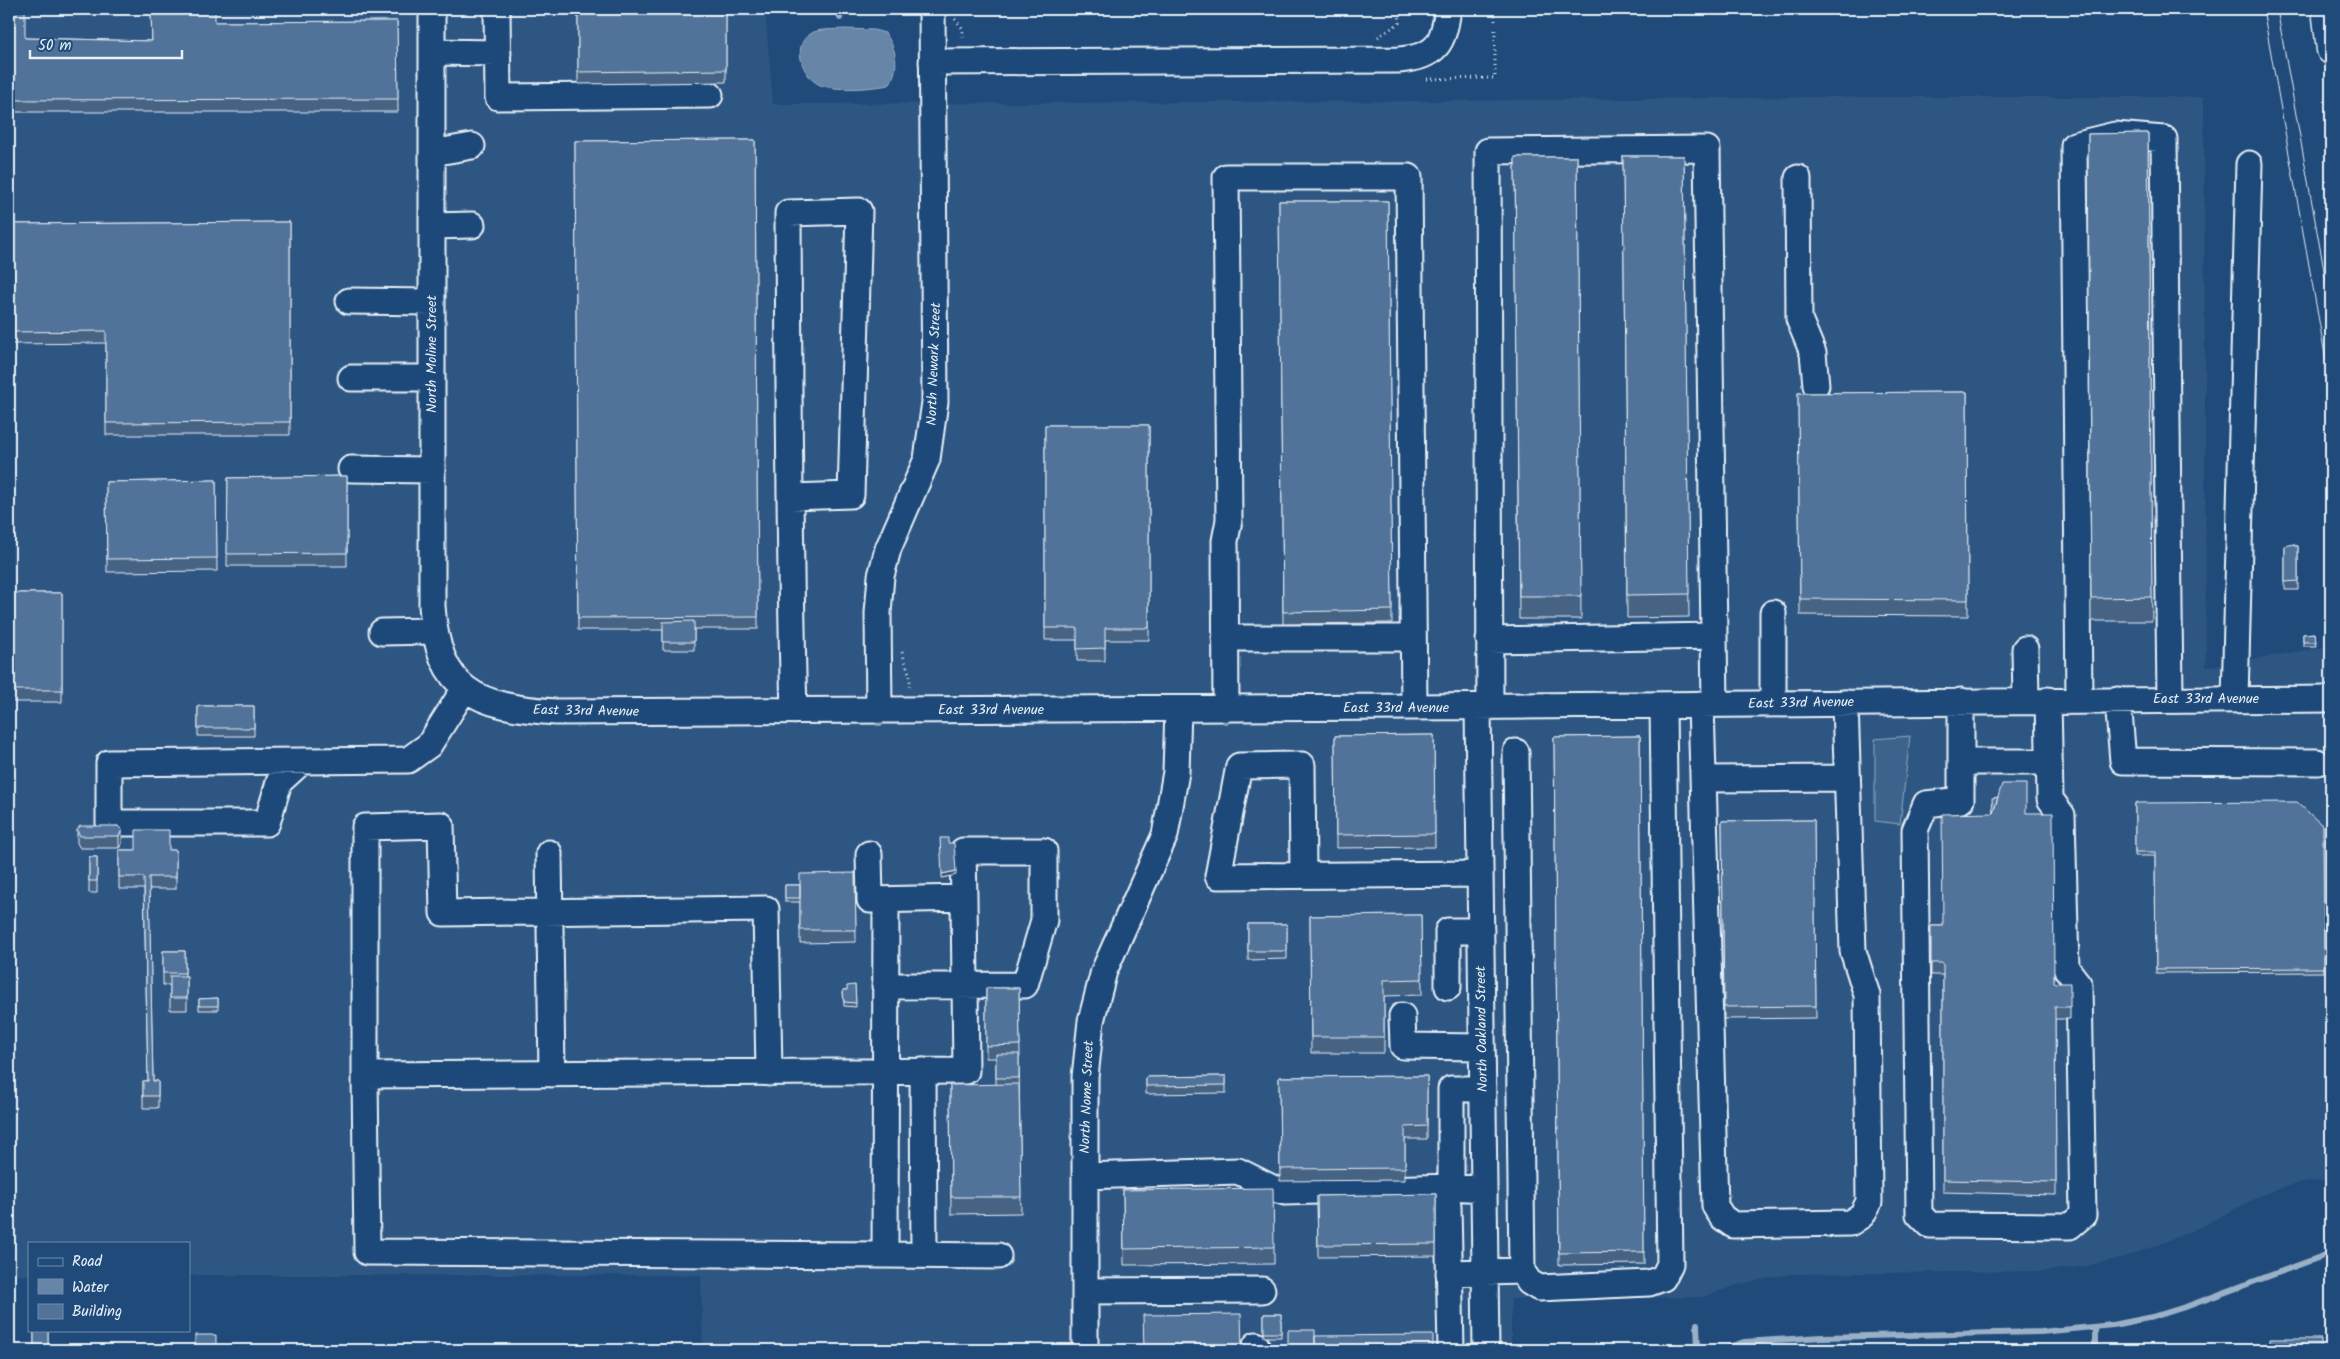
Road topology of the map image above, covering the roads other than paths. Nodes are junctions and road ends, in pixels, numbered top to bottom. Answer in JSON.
{"nodes":[{"id":1,"x":432,"y":9,"type":"edge"},
{"id":2,"x":497,"y":9,"type":"edge"},
{"id":3,"x":932,"y":9,"type":"edge"},
{"id":4,"x":1448,"y":9,"type":"edge"},
{"id":5,"x":2326,"y":9,"type":"edge"},
{"id":6,"x":2331,"y":50,"type":"edge"},
{"id":7,"x":432,"y":52,"type":"junction"},
{"id":8,"x":498,"y":53,"type":"junction"},
{"id":9,"x":932,"y":62,"type":"junction"},
{"id":10,"x":710,"y":95,"type":"dead end"},
{"id":11,"x":472,"y":146,"type":"dead end"},
{"id":12,"x":432,"y":153,"type":"junction"},
{"id":13,"x":2249,"y":164,"type":"dead end"},
{"id":14,"x":1798,"y":178,"type":"dead end"},
{"id":15,"x":472,"y":225,"type":"dead end"},
{"id":16,"x":432,"y":226,"type":"junction"},
{"id":17,"x":349,"y":301,"type":"dead end"},
{"id":18,"x":432,"y":302,"type":"junction"},
{"id":19,"x":350,"y":378,"type":"dead end"},
{"id":20,"x":432,"y":378,"type":"junction"},
{"id":21,"x":1816,"y":384,"type":"dead end"},
{"id":22,"x":351,"y":469,"type":"dead end"},
{"id":23,"x":432,"y":470,"type":"junction"},
{"id":24,"x":791,"y":497,"type":"junction"},
{"id":25,"x":1773,"y":613,"type":"dead end"},
{"id":26,"x":434,"y":631,"type":"junction"},
{"id":27,"x":382,"y":632,"type":"dead end"},
{"id":28,"x":1714,"y":636,"type":"junction"},
{"id":29,"x":1225,"y":638,"type":"junction"},
{"id":30,"x":1413,"y":638,"type":"junction"},
{"id":31,"x":1489,"y":640,"type":"junction"},
{"id":32,"x":2025,"y":649,"type":"dead end"},
{"id":33,"x":465,"y":688,"type":"junction"},
{"id":34,"x":2331,"y":698,"type":"edge"},
{"id":35,"x":2235,"y":699,"type":"junction"},
{"id":36,"x":2037,"y":700,"type":"junction"},
{"id":37,"x":2079,"y":700,"type":"junction"},
{"id":38,"x":2118,"y":700,"type":"junction"},
{"id":39,"x":2170,"y":700,"type":"junction"},
{"id":40,"x":1961,"y":701,"type":"junction"},
{"id":41,"x":1845,"y":703,"type":"junction"},
{"id":42,"x":1708,"y":704,"type":"junction"},
{"id":43,"x":1773,"y":704,"type":"junction"},
{"id":44,"x":1663,"y":705,"type":"junction"},
{"id":45,"x":1484,"y":707,"type":"junction"},
{"id":46,"x":1414,"y":708,"type":"junction"},
{"id":47,"x":1178,"y":709,"type":"junction"},
{"id":48,"x":1226,"y":709,"type":"junction"},
{"id":49,"x":879,"y":710,"type":"junction"},
{"id":50,"x":794,"y":711,"type":"junction"},
{"id":51,"x":1516,"y":752,"type":"dead end"},
{"id":52,"x":302,"y":760,"type":"junction"},
{"id":53,"x":1962,"y":762,"type":"junction"},
{"id":54,"x":2049,"y":762,"type":"junction"},
{"id":55,"x":2317,"y":762,"type":"dead end"},
{"id":56,"x":1846,"y":778,"type":"junction"},
{"id":57,"x":1704,"y":779,"type":"junction"},
{"id":58,"x":1480,"y":811,"type":"junction"},
{"id":59,"x":1517,"y":811,"type":"junction"},
{"id":60,"x":549,"y":854,"type":"dead end"},
{"id":61,"x":869,"y":854,"type":"dead end"},
{"id":62,"x":1480,"y":874,"type":"junction"},
{"id":63,"x":1303,"y":875,"type":"junction"},
{"id":64,"x":964,"y":898,"type":"junction"},
{"id":65,"x":886,"y":900,"type":"junction"},
{"id":66,"x":551,"y":911,"type":"junction"},
{"id":67,"x":1481,"y":937,"type":"junction"},
{"id":68,"x":1518,"y":943,"type":"junction"},
{"id":69,"x":965,"y":985,"type":"junction"},
{"id":70,"x":885,"y":986,"type":"junction"},
{"id":71,"x":1448,"y":987,"type":"dead end"},
{"id":72,"x":1402,"y":1016,"type":"dead end"},
{"id":73,"x":1482,"y":1047,"type":"junction"},
{"id":74,"x":885,"y":1071,"type":"junction"},
{"id":75,"x":923,"y":1071,"type":"junction"},
{"id":76,"x":769,"y":1073,"type":"junction"},
{"id":77,"x":552,"y":1074,"type":"junction"},
{"id":78,"x":1520,"y":1074,"type":"junction"},
{"id":79,"x":365,"y":1075,"type":"junction"},
{"id":80,"x":1482,"y":1081,"type":"junction"},
{"id":81,"x":1085,"y":1176,"type":"junction"},
{"id":82,"x":1449,"y":1197,"type":"junction"},
{"id":83,"x":1484,"y":1197,"type":"junction"},
{"id":84,"x":1521,"y":1204,"type":"junction"},
{"id":85,"x":885,"y":1255,"type":"junction"},
{"id":86,"x":924,"y":1255,"type":"junction"},
{"id":87,"x":998,"y":1256,"type":"dead end"},
{"id":88,"x":1485,"y":1271,"type":"junction"},
{"id":89,"x":1522,"y":1271,"type":"junction"},
{"id":90,"x":1449,"y":1273,"type":"junction"},
{"id":91,"x":1262,"y":1290,"type":"dead end"},
{"id":92,"x":1085,"y":1291,"type":"junction"},
{"id":93,"x":1085,"y":1350,"type":"edge"},
{"id":94,"x":1450,"y":1350,"type":"edge"},
{"id":95,"x":1486,"y":1350,"type":"edge"}],
"edges":[{"from":1,"to":7,"type":"street","name":"North Moline Street"},
{"from":2,"to":8,"type":"street"},
{"from":3,"to":9,"type":"street","name":"North Newark Street"},
{"from":4,"to":9,"type":"street"},
{"from":5,"to":6,"type":"main road"},
{"from":7,"to":8,"type":"street"},
{"from":7,"to":12,"type":"street","name":"North Moline Street"},
{"from":8,"to":10,"type":"street"},
{"from":9,"to":49,"type":"street","name":"North Newark Street"},
{"from":11,"to":12,"type":"street"},
{"from":12,"to":16,"type":"street","name":"North Moline Street"},
{"from":13,"to":35,"type":"street"},
{"from":14,"to":21,"type":"street"},
{"from":15,"to":16,"type":"street"},
{"from":16,"to":18,"type":"street","name":"North Moline Street"},
{"from":17,"to":18,"type":"street"},
{"from":18,"to":20,"type":"street","name":"North Moline Street"},
{"from":19,"to":20,"type":"street"},
{"from":20,"to":23,"type":"street","name":"North Moline Street"},
{"from":22,"to":23,"type":"street"},
{"from":23,"to":26,"type":"street","name":"North Moline Street"},
{"from":24,"to":24,"type":"street"},
{"from":24,"to":50,"type":"street"},
{"from":25,"to":43,"type":"street"},
{"from":26,"to":27,"type":"street"},
{"from":26,"to":33,"type":"street","name":"North Moline Street"},
{"from":28,"to":31,"type":"street"},
{"from":28,"to":31,"type":"street","name":"North Oakland Street"},
{"from":28,"to":42,"type":"street"},
{"from":29,"to":30,"type":"street"},
{"from":29,"to":30,"type":"street"},
{"from":29,"to":48,"type":"street"},
{"from":30,"to":46,"type":"street"},
{"from":31,"to":45,"type":"street","name":"North Oakland Street"},
{"from":32,"to":36,"type":"street"},
{"from":33,"to":50,"type":"street","name":"East 33rd Avenue"},
{"from":33,"to":52,"type":"street"},
{"from":34,"to":35,"type":"street","name":"East 33rd Avenue"},
{"from":35,"to":39,"type":"street","name":"East 33rd Avenue"},
{"from":36,"to":37,"type":"street","name":"East 33rd Avenue"},
{"from":36,"to":40,"type":"street","name":"East 33rd Avenue"},
{"from":36,"to":54,"type":"street"},
{"from":37,"to":38,"type":"street","name":"East 33rd Avenue"},
{"from":37,"to":39,"type":"street"},
{"from":38,"to":39,"type":"street","name":"East 33rd Avenue"},
{"from":38,"to":55,"type":"street"},
{"from":40,"to":41,"type":"street","name":"East 33rd Avenue"},
{"from":40,"to":53,"type":"street"},
{"from":41,"to":43,"type":"street","name":"East 33rd Avenue"},
{"from":41,"to":56,"type":"street"},
{"from":42,"to":43,"type":"street","name":"East 33rd Avenue"},
{"from":42,"to":44,"type":"street","name":"East 33rd Avenue"},
{"from":42,"to":57,"type":"street"},
{"from":44,"to":45,"type":"street","name":"East 33rd Avenue"},
{"from":44,"to":89,"type":"street"},
{"from":45,"to":46,"type":"street","name":"East 33rd Avenue"},
{"from":45,"to":58,"type":"street","name":"North Oakland Street"},
{"from":46,"to":48,"type":"street","name":"East 33rd Avenue"},
{"from":47,"to":48,"type":"street","name":"East 33rd Avenue"},
{"from":47,"to":49,"type":"street","name":"East 33rd Avenue"},
{"from":47,"to":81,"type":"street","name":"North Nome Street"},
{"from":49,"to":50,"type":"street","name":"East 33rd Avenue"},
{"from":51,"to":59,"type":"street"},
{"from":52,"to":52,"type":"street"},
{"from":53,"to":54,"type":"street"},
{"from":53,"to":54,"type":"street"},
{"from":56,"to":57,"type":"street"},
{"from":56,"to":57,"type":"street"},
{"from":58,"to":59,"type":"street"},
{"from":58,"to":62,"type":"street","name":"North Oakland Street"},
{"from":59,"to":68,"type":"street"},
{"from":60,"to":66,"type":"street"},
{"from":61,"to":65,"type":"street"},
{"from":62,"to":63,"type":"street"},
{"from":62,"to":67,"type":"street","name":"North Oakland Street"},
{"from":63,"to":63,"type":"street"},
{"from":64,"to":65,"type":"street"},
{"from":64,"to":69,"type":"street"},
{"from":64,"to":69,"type":"street"},
{"from":65,"to":70,"type":"street"},
{"from":66,"to":76,"type":"street"},
{"from":66,"to":77,"type":"street"},
{"from":66,"to":79,"type":"street"},
{"from":67,"to":68,"type":"street"},
{"from":67,"to":71,"type":"street"},
{"from":67,"to":73,"type":"street","name":"North Oakland Street"},
{"from":68,"to":78,"type":"street"},
{"from":69,"to":70,"type":"street"},
{"from":69,"to":75,"type":"street"},
{"from":70,"to":74,"type":"street"},
{"from":72,"to":73,"type":"street"},
{"from":73,"to":80,"type":"street","name":"North Oakland Street"},
{"from":74,"to":75,"type":"street"},
{"from":74,"to":76,"type":"street"},
{"from":74,"to":85,"type":"street"},
{"from":75,"to":86,"type":"street"},
{"from":76,"to":77,"type":"street"},
{"from":77,"to":79,"type":"street"},
{"from":78,"to":80,"type":"street"},
{"from":78,"to":84,"type":"street"},
{"from":79,"to":85,"type":"street"},
{"from":80,"to":82,"type":"street"},
{"from":80,"to":83,"type":"street","name":"North Oakland Street"},
{"from":81,"to":82,"type":"street"},
{"from":81,"to":92,"type":"street","name":"North Nome Street"},
{"from":82,"to":83,"type":"street"},
{"from":82,"to":90,"type":"street"},
{"from":83,"to":84,"type":"street"},
{"from":83,"to":88,"type":"street","name":"North Oakland Street"},
{"from":84,"to":89,"type":"street"},
{"from":85,"to":86,"type":"street"},
{"from":86,"to":87,"type":"street"},
{"from":88,"to":89,"type":"street"},
{"from":88,"to":90,"type":"street"},
{"from":88,"to":95,"type":"street","name":"North Oakland Street"},
{"from":90,"to":94,"type":"street"},
{"from":91,"to":92,"type":"street"},
{"from":92,"to":93,"type":"street","name":"North Nome Street"}]}
